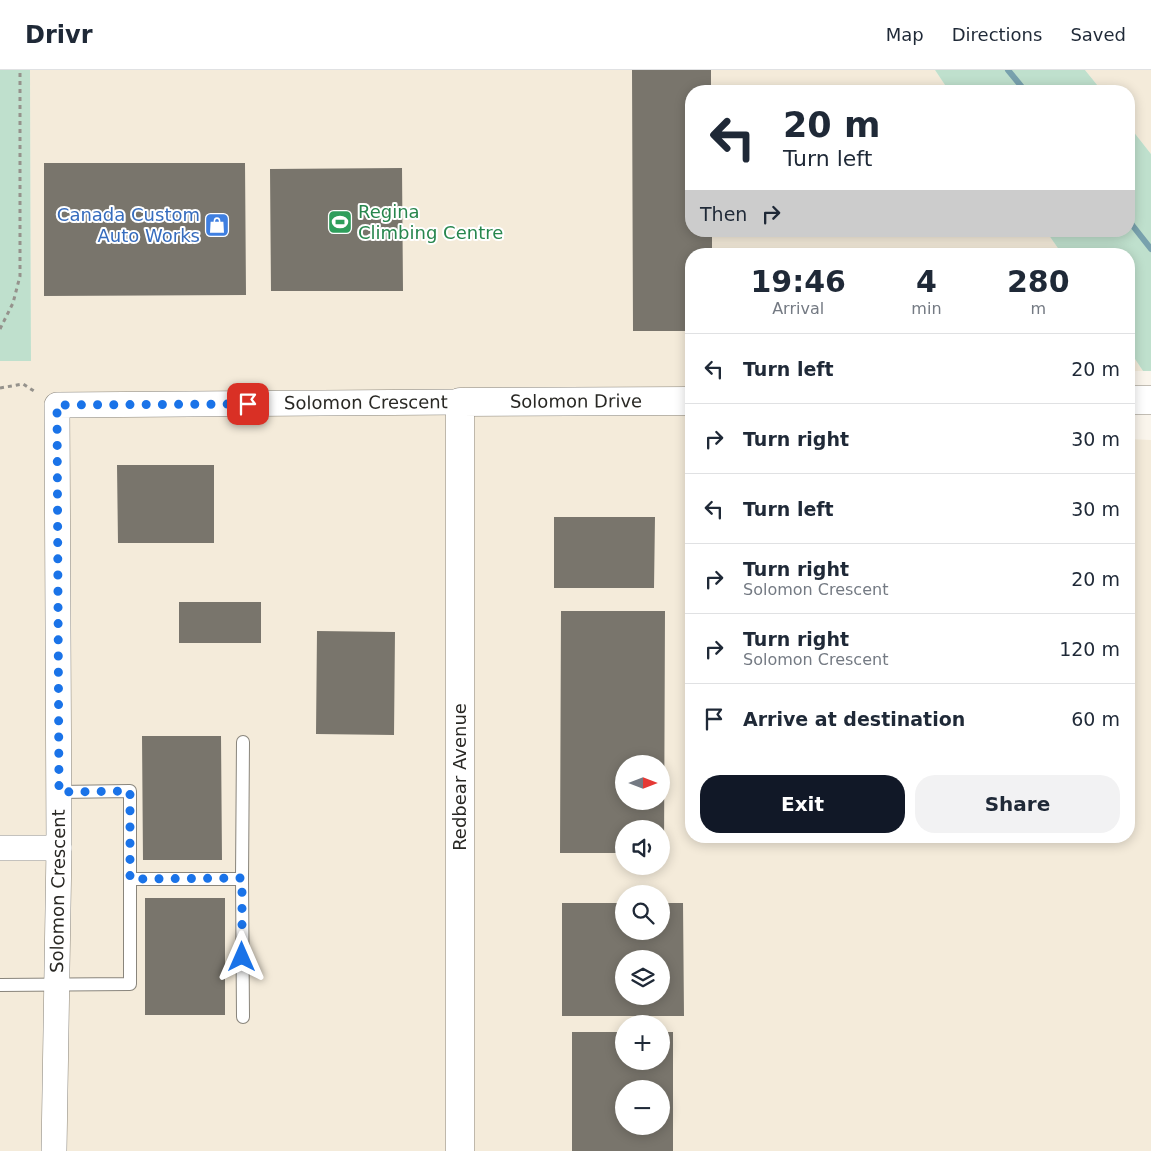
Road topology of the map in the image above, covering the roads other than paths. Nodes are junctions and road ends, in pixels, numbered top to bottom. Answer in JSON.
{"nodes":[{"id":1,"x":1135,"y":400,"type":"edge"},
{"id":2,"x":1151,"y":400,"type":"edge"},
{"id":3,"x":460,"y":402,"type":"junction"},
{"id":4,"x":685,"y":402,"type":"edge"},
{"id":5,"x":243,"y":742,"type":"dead end"},
{"id":6,"x":59,"y":792,"type":"junction"},
{"id":7,"x":0,"y":848,"type":"edge"},
{"id":8,"x":59,"y":848,"type":"junction"},
{"id":9,"x":242,"y":878,"type":"junction"},
{"id":10,"x":130,"y":879,"type":"junction"},
{"id":11,"x":0,"y":985,"type":"edge"},
{"id":12,"x":57,"y":985,"type":"junction"},
{"id":13,"x":243,"y":1016,"type":"dead end"},
{"id":14,"x":54,"y":1151,"type":"edge"},
{"id":15,"x":460,"y":1151,"type":"edge"}],
"edges":[{"from":1,"to":2,"type":"street"},
{"from":3,"to":4,"type":"street","name":"Solomon Drive"},
{"from":3,"to":6,"type":"street","name":"Solomon Crescent"},
{"from":3,"to":15,"type":"street","name":"Redbear Avenue"},
{"from":5,"to":9,"type":"lane"},
{"from":6,"to":8,"type":"street","name":"Solomon Crescent"},
{"from":6,"to":10,"type":"lane"},
{"from":7,"to":8,"type":"street"},
{"from":8,"to":12,"type":"street","name":"Solomon Crescent"},
{"from":9,"to":10,"type":"lane"},
{"from":9,"to":13,"type":"lane"},
{"from":10,"to":12,"type":"lane"},
{"from":11,"to":12,"type":"lane"},
{"from":12,"to":14,"type":"street","name":"Solomon Crescent"}]}
